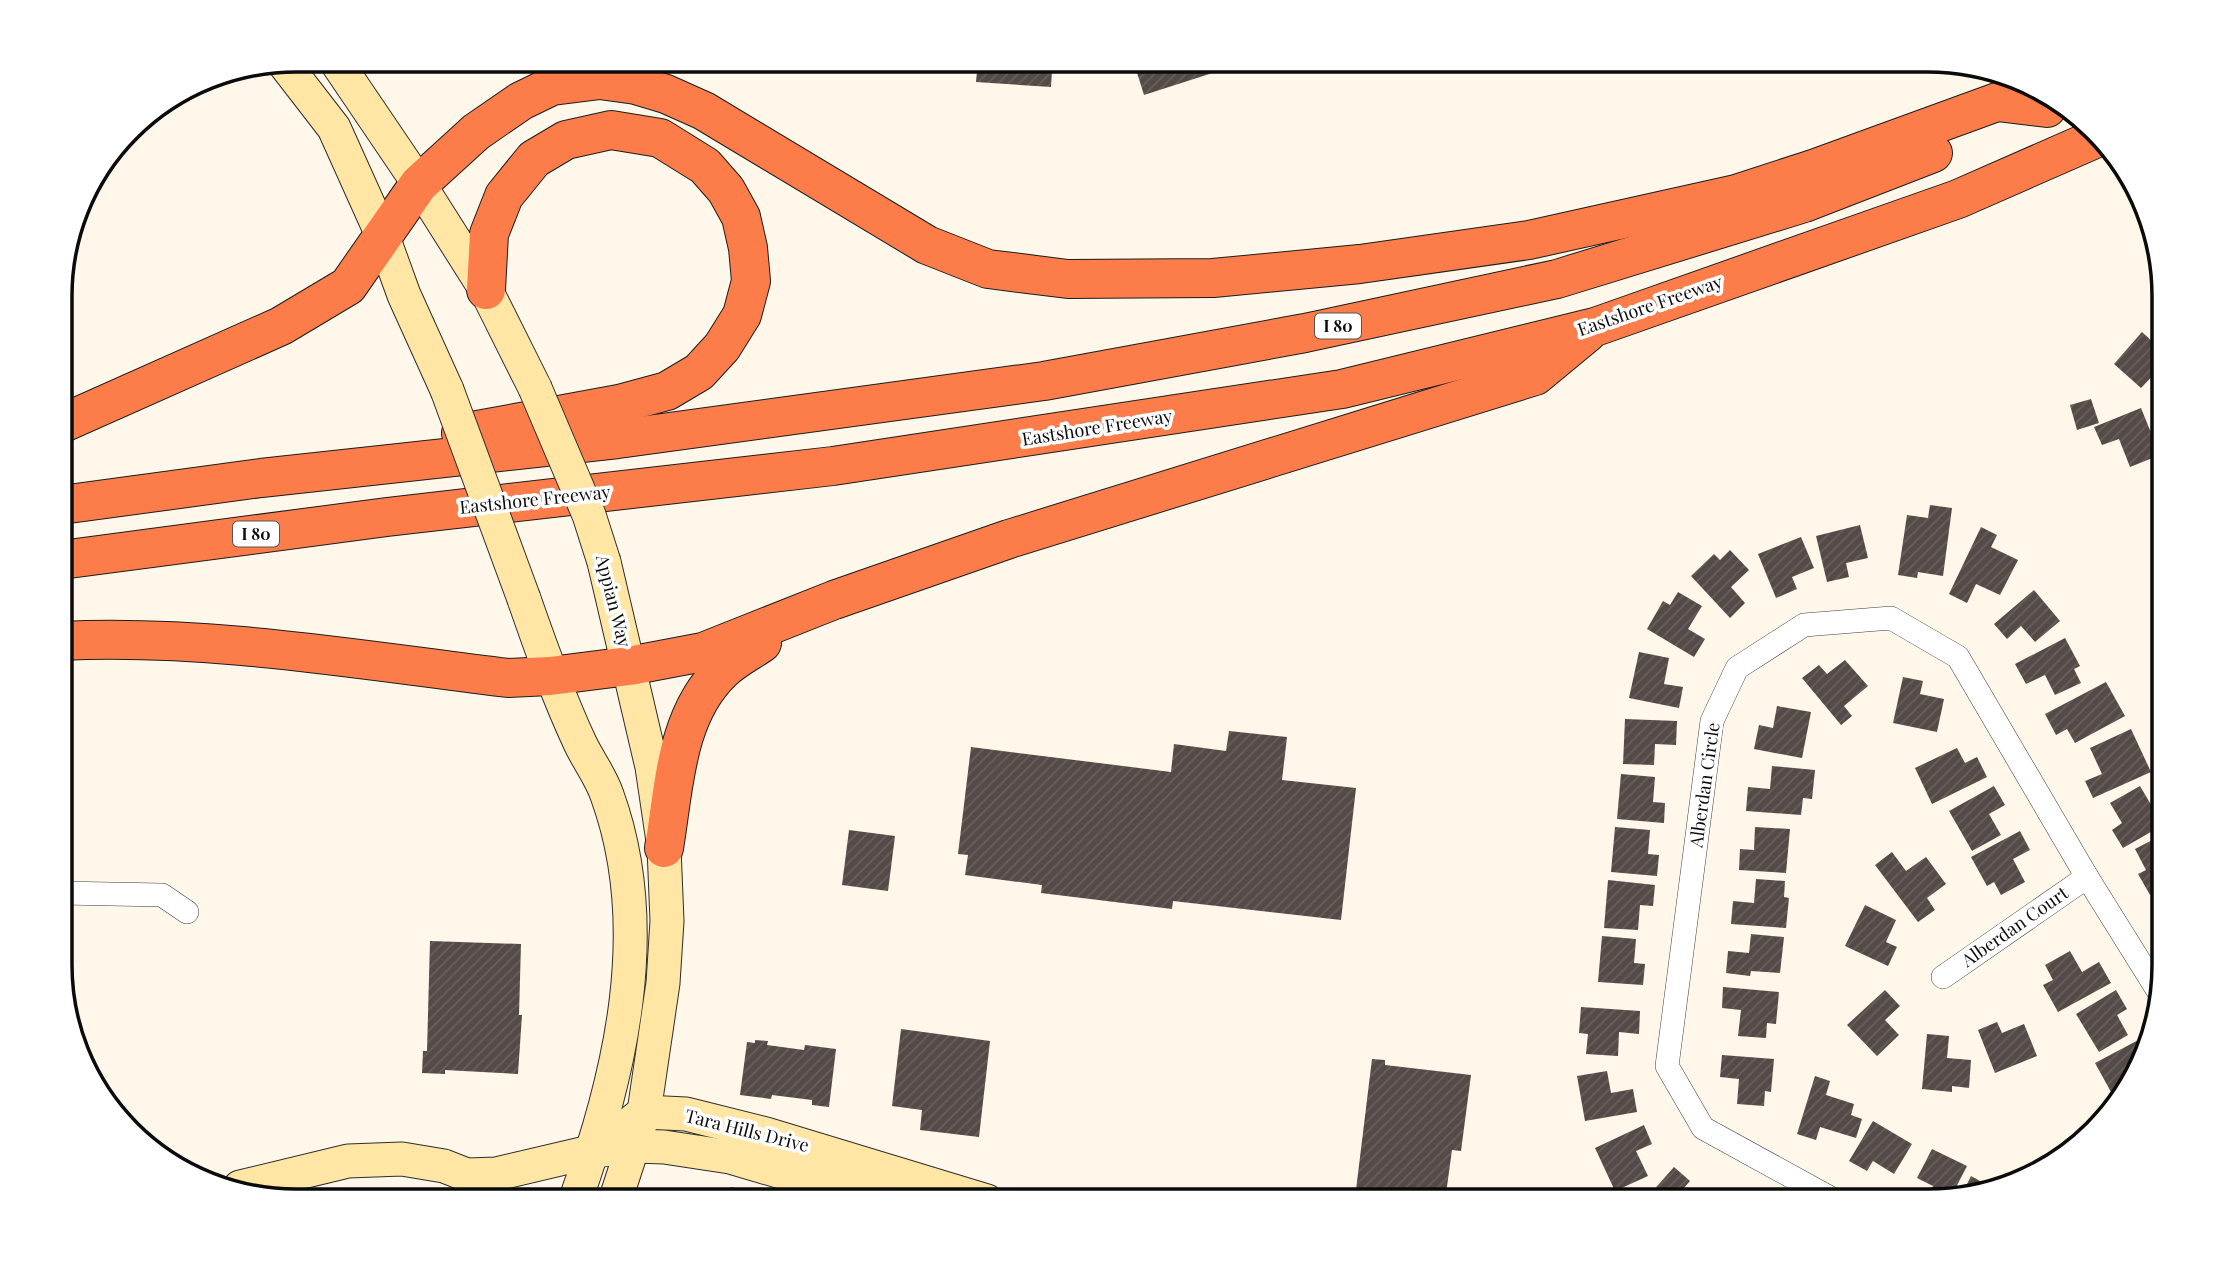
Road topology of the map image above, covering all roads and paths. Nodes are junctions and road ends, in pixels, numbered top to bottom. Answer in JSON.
{"nodes":[{"id":1,"x":291,"y":72,"type":"edge"},
{"id":2,"x":343,"y":72,"type":"edge"},
{"id":3,"x":2045,"y":105,"type":"edge"},
{"id":4,"x":2049,"y":108,"type":"edge"},
{"id":5,"x":2090,"y":141,"type":"edge"},
{"id":6,"x":419,"y":184,"type":"junction"},
{"id":7,"x":383,"y":237,"type":"junction"},
{"id":8,"x":486,"y":290,"type":"junction"},
{"id":9,"x":1595,"y":327,"type":"junction"},
{"id":10,"x":72,"y":419,"type":"edge"},
{"id":11,"x":261,"y":478,"type":"junction"},
{"id":12,"x":72,"y":504,"type":"edge"},
{"id":13,"x":72,"y":560,"type":"edge"},
{"id":14,"x":834,"y":600,"type":"junction"},
{"id":15,"x":72,"y":641,"type":"edge"},
{"id":16,"x":629,"y":666,"type":"junction"},
{"id":17,"x":550,"y":676,"type":"junction"},
{"id":18,"x":664,"y":848,"type":"junction"},
{"id":19,"x":2087,"y":877,"type":"junction"},
{"id":20,"x":72,"y":893,"type":"edge"},
{"id":21,"x":187,"y":912,"type":"dead end"},
{"id":22,"x":1943,"y":977,"type":"dead end"},
{"id":23,"x":2152,"y":981,"type":"edge"},
{"id":24,"x":650,"y":1075,"type":"junction"},
{"id":25,"x":644,"y":1112,"type":"junction"},
{"id":26,"x":718,"y":1122,"type":"junction"},
{"id":27,"x":635,"y":1146,"type":"junction"},
{"id":28,"x":594,"y":1150,"type":"junction"},
{"id":29,"x":467,"y":1175,"type":"junction"},
{"id":30,"x":251,"y":1184,"type":"edge"},
{"id":31,"x":477,"y":1189,"type":"edge"},
{"id":32,"x":579,"y":1189,"type":"edge"},
{"id":33,"x":619,"y":1189,"type":"edge"},
{"id":34,"x":839,"y":1189,"type":"edge"},
{"id":35,"x":947,"y":1189,"type":"edge"},
{"id":36,"x":1814,"y":1189,"type":"edge"}],
"edges":[{"from":1,"to":7,"type":"main road"},
{"from":2,"to":6,"type":"main road","name":"Appian Way"},
{"from":3,"to":6,"type":"highway"},
{"from":4,"to":11,"type":"highway","number":"I 80"},
{"from":5,"to":9,"type":"highway","name":"Eastshore Freeway","number":"I 80"},
{"from":6,"to":7,"type":"highway"},
{"from":6,"to":8,"type":"main road","name":"Appian Way"},
{"from":7,"to":10,"type":"highway"},
{"from":7,"to":17,"type":"main road","bridge":true},
{"from":8,"to":11,"type":"highway"},
{"from":8,"to":16,"type":"main road","name":"Appian Way","bridge":true},
{"from":9,"to":13,"type":"highway","name":"Eastshore Freeway","number":"I 80"},
{"from":9,"to":14,"type":"highway"},
{"from":11,"to":12,"type":"highway","number":"I 80"},
{"from":14,"to":16,"type":"highway"},
{"from":14,"to":18,"type":"highway"},
{"from":15,"to":17,"type":"highway"},
{"from":16,"to":17,"type":"highway"},
{"from":16,"to":18,"type":"main road","name":"Appian Way"},
{"from":17,"to":28,"type":"main road"},
{"from":18,"to":24,"type":"main road","name":"Appian Way"},
{"from":19,"to":22,"type":"street","name":"Alberdan Court"},
{"from":19,"to":23,"type":"street","name":"Alberdan Circle"},
{"from":19,"to":36,"type":"street","name":"Alberdan Circle"},
{"from":20,"to":21,"type":"street"},
{"from":24,"to":25,"type":"main road","name":"Appian Way"},
{"from":24,"to":26,"type":"main road"},
{"from":25,"to":26,"type":"main road","name":"Tara Hills Drive"},
{"from":25,"to":27,"type":"main road","name":"Appian Way"},
{"from":25,"to":28,"type":"main road"},
{"from":26,"to":35,"type":"main road","name":"Tara Hills Drive"},
{"from":27,"to":28,"type":"main road","name":"Tara Hills Drive"},
{"from":27,"to":33,"type":"main road","name":"Appian Way"},
{"from":27,"to":34,"type":"main road","name":"Tara Hills Drive"},
{"from":28,"to":29,"type":"main road","name":"Tara Hills Drive"},
{"from":28,"to":32,"type":"main road"},
{"from":29,"to":30,"type":"main road"},
{"from":29,"to":31,"type":"main road"}]}
